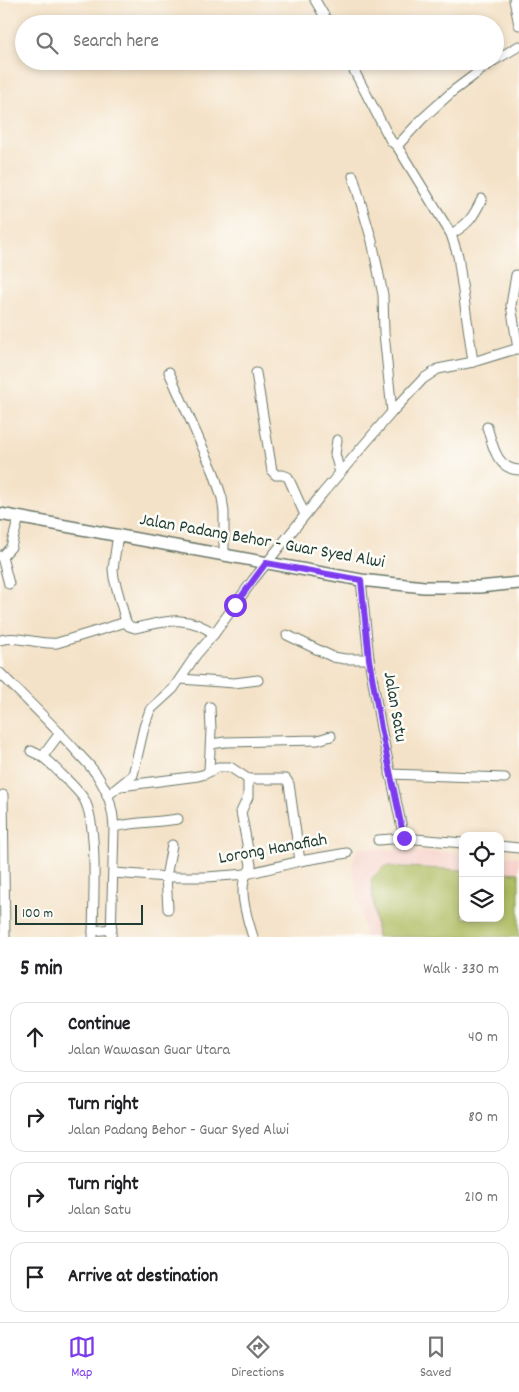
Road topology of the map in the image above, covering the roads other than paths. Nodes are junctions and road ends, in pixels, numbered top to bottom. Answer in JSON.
{"nodes":[{"id":1,"x":315,"y":0,"type":"edge"},
{"id":2,"x":514,"y":0,"type":"edge"},
{"id":3,"x":324,"y":15,"type":"edge"},
{"id":4,"x":519,"y":25,"type":"edge"},
{"id":5,"x":519,"y":46,"type":"edge"},
{"id":6,"x":504,"y":55,"type":"edge"},
{"id":7,"x":354,"y":70,"type":"edge"},
{"id":8,"x":482,"y":70,"type":"edge"},
{"id":9,"x":397,"y":146,"type":"junction"},
{"id":10,"x":354,"y":176,"type":"dead end"},
{"id":11,"x":482,"y":198,"type":"dead end"},
{"id":12,"x":451,"y":234,"type":"junction"},
{"id":13,"x":516,"y":275,"type":"dead end"},
{"id":14,"x":519,"y":349,"type":"edge"},
{"id":15,"x":473,"y":362,"type":"junction"},
{"id":16,"x":169,"y":372,"type":"dead end"},
{"id":17,"x":256,"y":373,"type":"dead end"},
{"id":18,"x":392,"y":412,"type":"junction"},
{"id":19,"x":487,"y":427,"type":"dead end"},
{"id":20,"x":337,"y":440,"type":"dead end"},
{"id":21,"x":519,"y":470,"type":"edge"},
{"id":22,"x":340,"y":473,"type":"junction"},
{"id":23,"x":0,"y":514,"type":"edge"},
{"id":24,"x":305,"y":515,"type":"junction"},
{"id":25,"x":20,"y":516,"type":"junction"},
{"id":26,"x":118,"y":534,"type":"junction"},
{"id":27,"x":224,"y":555,"type":"junction"},
{"id":28,"x":1,"y":557,"type":"edge"},
{"id":29,"x":266,"y":563,"type":"junction"},
{"id":30,"x":361,"y":580,"type":"junction"},
{"id":31,"x":519,"y":583,"type":"edge"},
{"id":32,"x":9,"y":584,"type":"dead end"},
{"id":33,"x":126,"y":622,"type":"junction"},
{"id":34,"x":214,"y":634,"type":"junction"},
{"id":35,"x":287,"y":635,"type":"dead end"},
{"id":36,"x":0,"y":640,"type":"edge"},
{"id":37,"x":369,"y":659,"type":"junction"},
{"id":38,"x":0,"y":673,"type":"edge"},
{"id":39,"x":181,"y":679,"type":"junction"},
{"id":40,"x":258,"y":680,"type":"dead end"},
{"id":41,"x":210,"y":707,"type":"dead end"},
{"id":42,"x":60,"y":733,"type":"junction"},
{"id":43,"x":330,"y":736,"type":"dead end"},
{"id":44,"x":211,"y":744,"type":"junction"},
{"id":45,"x":31,"y":751,"type":"dead end"},
{"id":46,"x":43,"y":756,"type":"junction"},
{"id":47,"x":209,"y":771,"type":"junction"},
{"id":48,"x":390,"y":774,"type":"junction"},
{"id":49,"x":505,"y":778,"type":"dead end"},
{"id":50,"x":248,"y":779,"type":"junction"},
{"id":51,"x":121,"y":786,"type":"junction"},
{"id":52,"x":3,"y":795,"type":"dead end"},
{"id":53,"x":107,"y":796,"type":"junction"},
{"id":54,"x":178,"y":820,"type":"dead end"},
{"id":55,"x":114,"y":827,"type":"junction"},
{"id":56,"x":404,"y":838,"type":"junction"},
{"id":57,"x":378,"y":840,"type":"dead end"},
{"id":58,"x":459,"y":843,"type":"edge"},
{"id":59,"x":172,"y":845,"type":"dead end"},
{"id":60,"x":504,"y":846,"type":"edge"},
{"id":61,"x":519,"y":848,"type":"edge"},
{"id":62,"x":347,"y":853,"type":"dead end"},
{"id":63,"x":300,"y":861,"type":"junction"},
{"id":64,"x":114,"y":873,"type":"junction"},
{"id":65,"x":246,"y":874,"type":"junction"},
{"id":66,"x":166,"y":877,"type":"junction"},
{"id":67,"x":168,"y":909,"type":"dead end"},
{"id":68,"x":111,"y":933,"type":"edge"},
{"id":69,"x":93,"y":934,"type":"edge"},
{"id":70,"x":5,"y":937,"type":"edge"},
{"id":71,"x":253,"y":937,"type":"edge"}],
"edges":[{"from":1,"to":3,"type":"street"},
{"from":2,"to":4,"type":"street"},
{"from":5,"to":6,"type":"street"},
{"from":7,"to":9,"type":"street"},
{"from":8,"to":9,"type":"street"},
{"from":9,"to":12,"type":"street"},
{"from":10,"to":18,"type":"street"},
{"from":11,"to":12,"type":"street"},
{"from":12,"to":15,"type":"street"},
{"from":13,"to":14,"type":"street"},
{"from":14,"to":15,"type":"street"},
{"from":15,"to":18,"type":"street"},
{"from":16,"to":27,"type":"street"},
{"from":17,"to":24,"type":"street"},
{"from":18,"to":22,"type":"street"},
{"from":19,"to":21,"type":"street"},
{"from":20,"to":22,"type":"street"},
{"from":22,"to":24,"type":"street"},
{"from":23,"to":25,"type":"main road","name":"Jalan Padang Behor - Guar Syed Alwi"},
{"from":24,"to":29,"type":"street"},
{"from":25,"to":26,"type":"main road","name":"Jalan Padang Behor - Guar Syed Alwi"},
{"from":25,"to":28,"type":"street"},
{"from":26,"to":27,"type":"main road","name":"Jalan Padang Behor - Guar Syed Alwi"},
{"from":26,"to":33,"type":"street"},
{"from":27,"to":29,"type":"main road","name":"Jalan Padang Behor - Guar Syed Alwi"},
{"from":28,"to":32,"type":"street"},
{"from":29,"to":30,"type":"main road","name":"Jalan Padang Behor - Guar Syed Alwi"},
{"from":29,"to":34,"type":"street"},
{"from":30,"to":31,"type":"main road","name":"Jalan Padang Behor - Guar Syed Alwi"},
{"from":30,"to":37,"type":"street","name":"Jalan Satu"},
{"from":33,"to":34,"type":"street"},
{"from":33,"to":36,"type":"street"},
{"from":34,"to":39,"type":"street"},
{"from":35,"to":37,"type":"street"},
{"from":37,"to":48,"type":"street","name":"Jalan Satu"},
{"from":38,"to":42,"type":"street"},
{"from":39,"to":40,"type":"street"},
{"from":39,"to":51,"type":"street"},
{"from":41,"to":44,"type":"street"},
{"from":42,"to":46,"type":"street"},
{"from":42,"to":53,"type":"street"},
{"from":43,"to":44,"type":"street"},
{"from":44,"to":47,"type":"street"},
{"from":45,"to":46,"type":"street"},
{"from":46,"to":69,"type":"street"},
{"from":47,"to":50,"type":"street"},
{"from":47,"to":51,"type":"street"},
{"from":48,"to":49,"type":"street"},
{"from":48,"to":56,"type":"street","name":"Jalan Satu"},
{"from":50,"to":63,"type":"street"},
{"from":50,"to":65,"type":"street"},
{"from":51,"to":53,"type":"street"},
{"from":52,"to":70,"type":"street"},
{"from":53,"to":55,"type":"street"},
{"from":54,"to":55,"type":"street"},
{"from":55,"to":64,"type":"street"},
{"from":56,"to":57,"type":"street"},
{"from":56,"to":58,"type":"street"},
{"from":59,"to":66,"type":"street"},
{"from":60,"to":61,"type":"street"},
{"from":62,"to":63,"type":"street","name":"Lorong Hanafiah"},
{"from":63,"to":65,"type":"street","name":"Lorong Hanafiah"},
{"from":64,"to":66,"type":"street","name":"Lorong Hanafiah"},
{"from":64,"to":68,"type":"street"},
{"from":65,"to":66,"type":"street","name":"Lorong Hanafiah"},
{"from":65,"to":71,"type":"street"},
{"from":66,"to":67,"type":"street"},
{"from":68,"to":69,"type":"street"}]}
